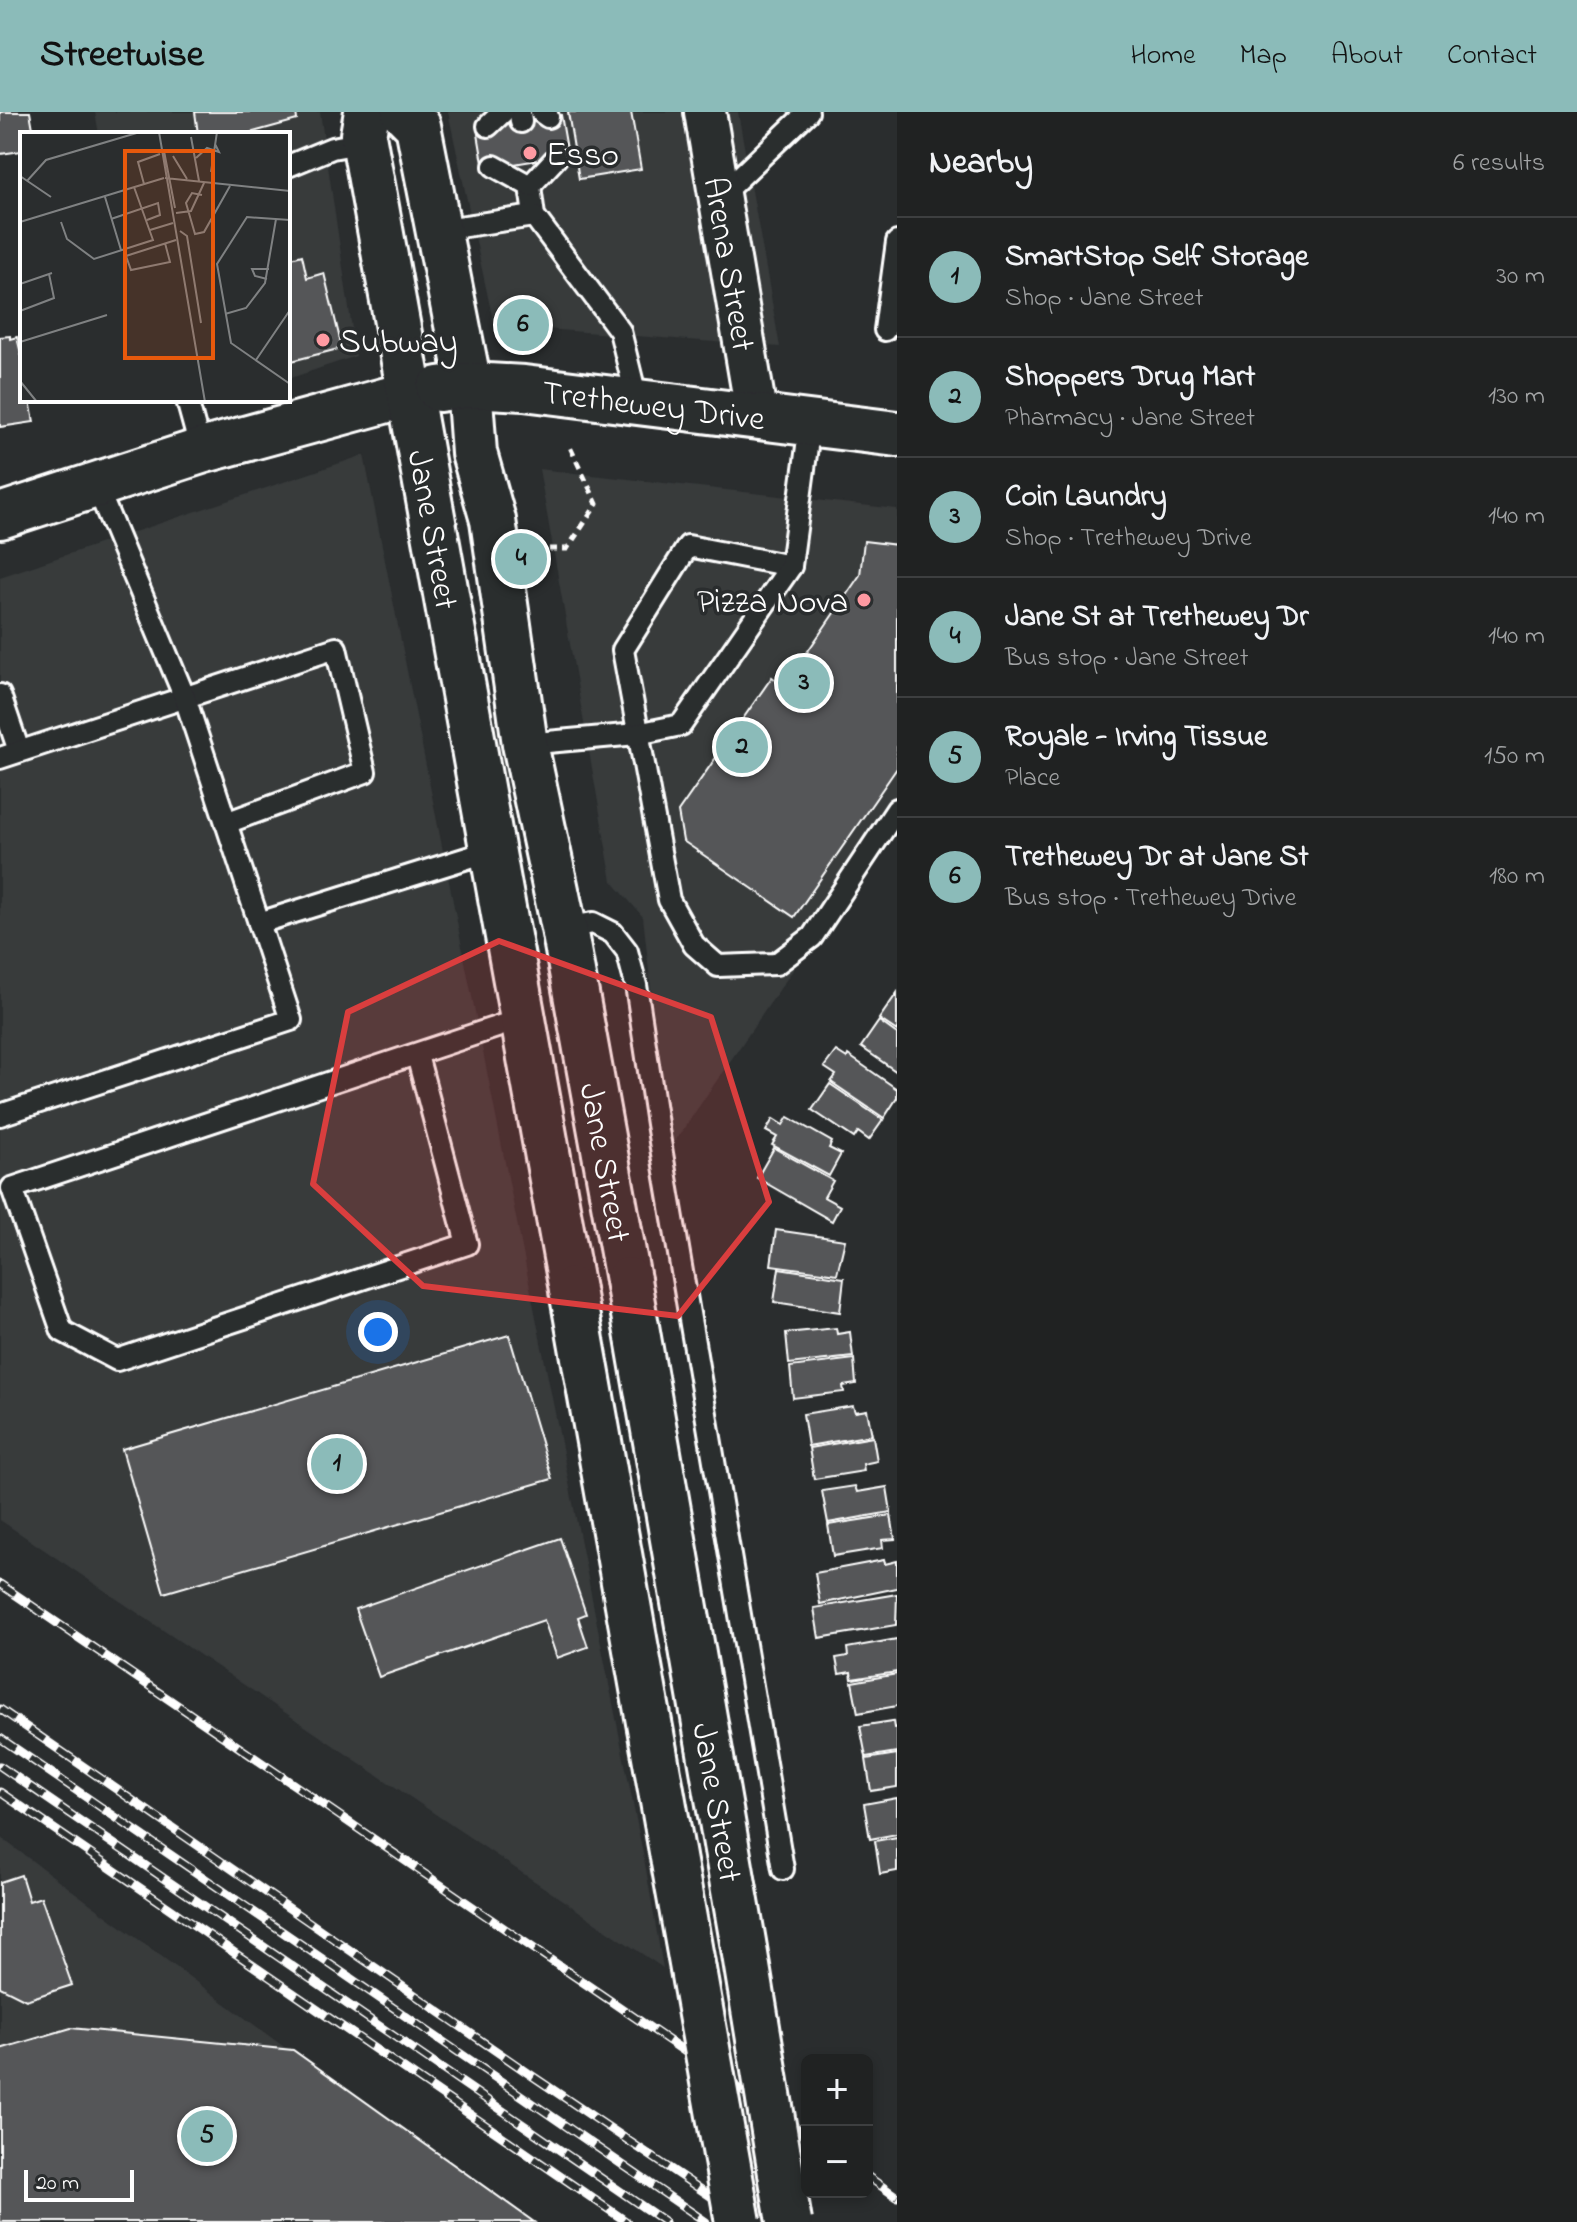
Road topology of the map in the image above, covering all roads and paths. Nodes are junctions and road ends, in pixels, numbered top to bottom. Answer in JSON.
{"nodes":[{"id":1,"x":404,"y":112,"type":"edge"},
{"id":2,"x":705,"y":112,"type":"edge"},
{"id":3,"x":808,"y":112,"type":"edge"},
{"id":4,"x":515,"y":115,"type":"edge"},
{"id":5,"x":488,"y":126,"type":"dead end"},
{"id":6,"x":366,"y":127,"type":"edge"},
{"id":7,"x":556,"y":158,"type":"dead end"},
{"id":8,"x":527,"y":162,"type":"dead end"},
{"id":9,"x":290,"y":165,"type":"edge"},
{"id":10,"x":494,"y":166,"type":"dead end"},
{"id":11,"x":530,"y":186,"type":"junction"},
{"id":12,"x":720,"y":196,"type":"junction"},
{"id":13,"x":534,"y":216,"type":"junction"},
{"id":14,"x":438,"y":230,"type":"junction"},
{"id":15,"x":897,"y":242,"type":"edge"},
{"id":16,"x":885,"y":330,"type":"dead end"},
{"id":17,"x":469,"y":385,"type":"junction"},
{"id":18,"x":409,"y":394,"type":"junction"},
{"id":19,"x":637,"y":400,"type":"junction"},
{"id":20,"x":188,"y":402,"type":"edge"},
{"id":21,"x":757,"y":418,"type":"junction"},
{"id":22,"x":810,"y":424,"type":"junction"},
{"id":23,"x":897,"y":434,"type":"edge"},
{"id":24,"x":570,"y":447,"type":"dead end"},
{"id":25,"x":201,"y":451,"type":"junction"},
{"id":26,"x":96,"y":485,"type":"junction"},
{"id":27,"x":0,"y":516,"type":"edge"},
{"id":28,"x":522,"y":549,"type":"dead end"},
{"id":29,"x":791,"y":566,"type":"junction"},
{"id":30,"x":0,"y":695,"type":"edge"},
{"id":31,"x":185,"y":698,"type":"junction"},
{"id":32,"x":637,"y":734,"type":"junction"},
{"id":33,"x":525,"y":744,"type":"junction"},
{"id":34,"x":10,"y":754,"type":"edge"},
{"id":35,"x":897,"y":809,"type":"edge"},
{"id":36,"x":226,"y":823,"type":"junction"},
{"id":37,"x":493,"y":850,"type":"junction"},
{"id":38,"x":259,"y":923,"type":"junction"},
{"id":39,"x":564,"y":928,"type":"junction"},
{"id":40,"x":524,"y":1018,"type":"junction"},
{"id":41,"x":417,"y":1055,"type":"junction"},
{"id":42,"x":0,"y":1115,"type":"edge"},
{"id":43,"x":783,"y":1869,"type":"dead end"},
{"id":44,"x":738,"y":2222,"type":"edge"},
{"id":45,"x":789,"y":2222,"type":"edge"}],
"edges":[{"from":1,"to":14,"type":"main road","name":"Jane Street"},
{"from":2,"to":12,"type":"street","name":"Arena Street"},
{"from":3,"to":12,"type":"lane"},
{"from":4,"to":5,"type":"lane"},
{"from":6,"to":9,"type":"lane"},
{"from":6,"to":18,"type":"main road","name":"Jane Street"},
{"from":7,"to":11,"type":"lane"},
{"from":8,"to":11,"type":"lane"},
{"from":10,"to":11,"type":"lane"},
{"from":11,"to":13,"type":"lane"},
{"from":12,"to":21,"type":"street","name":"Arena Street"},
{"from":13,"to":14,"type":"lane"},
{"from":13,"to":19,"type":"lane"},
{"from":14,"to":17,"type":"main road","name":"Jane Street"},
{"from":15,"to":16,"type":"lane"},
{"from":17,"to":18,"type":"main road","name":"Trethewey Drive"},
{"from":17,"to":19,"type":"main road","name":"Trethewey Drive"},
{"from":17,"to":33,"type":"main road","name":"Jane Street"},
{"from":18,"to":25,"type":"main road","name":"Trethewey Drive"},
{"from":18,"to":37,"type":"main road","name":"Jane Street"},
{"from":19,"to":21,"type":"main road","name":"Trethewey Drive"},
{"from":20,"to":25,"type":"lane"},
{"from":21,"to":22,"type":"main road","name":"Trethewey Drive"},
{"from":22,"to":23,"type":"main road","name":"Trethewey Drive"},
{"from":22,"to":29,"type":"lane"},
{"from":24,"to":28,"type":"path"},
{"from":25,"to":26,"type":"main road","name":"Trethewey Drive"},
{"from":26,"to":27,"type":"main road","name":"Trethewey Drive"},
{"from":26,"to":31,"type":"lane"},
{"from":29,"to":32,"type":"lane"},
{"from":29,"to":32,"type":"lane"},
{"from":30,"to":34,"type":"lane"},
{"from":31,"to":34,"type":"lane"},
{"from":31,"to":36,"type":"lane"},
{"from":31,"to":36,"type":"lane"},
{"from":32,"to":33,"type":"lane"},
{"from":32,"to":35,"type":"lane"},
{"from":33,"to":39,"type":"main road","name":"Jane Street"},
{"from":36,"to":38,"type":"lane"},
{"from":37,"to":38,"type":"lane"},
{"from":37,"to":40,"type":"main road","name":"Jane Street"},
{"from":38,"to":42,"type":"lane"},
{"from":39,"to":43,"type":"lane"},
{"from":39,"to":45,"type":"main road","name":"Jane Street","bridge":true},
{"from":40,"to":41,"type":"lane"},
{"from":40,"to":44,"type":"main road","name":"Jane Street","bridge":true},
{"from":41,"to":41,"type":"lane"}]}
